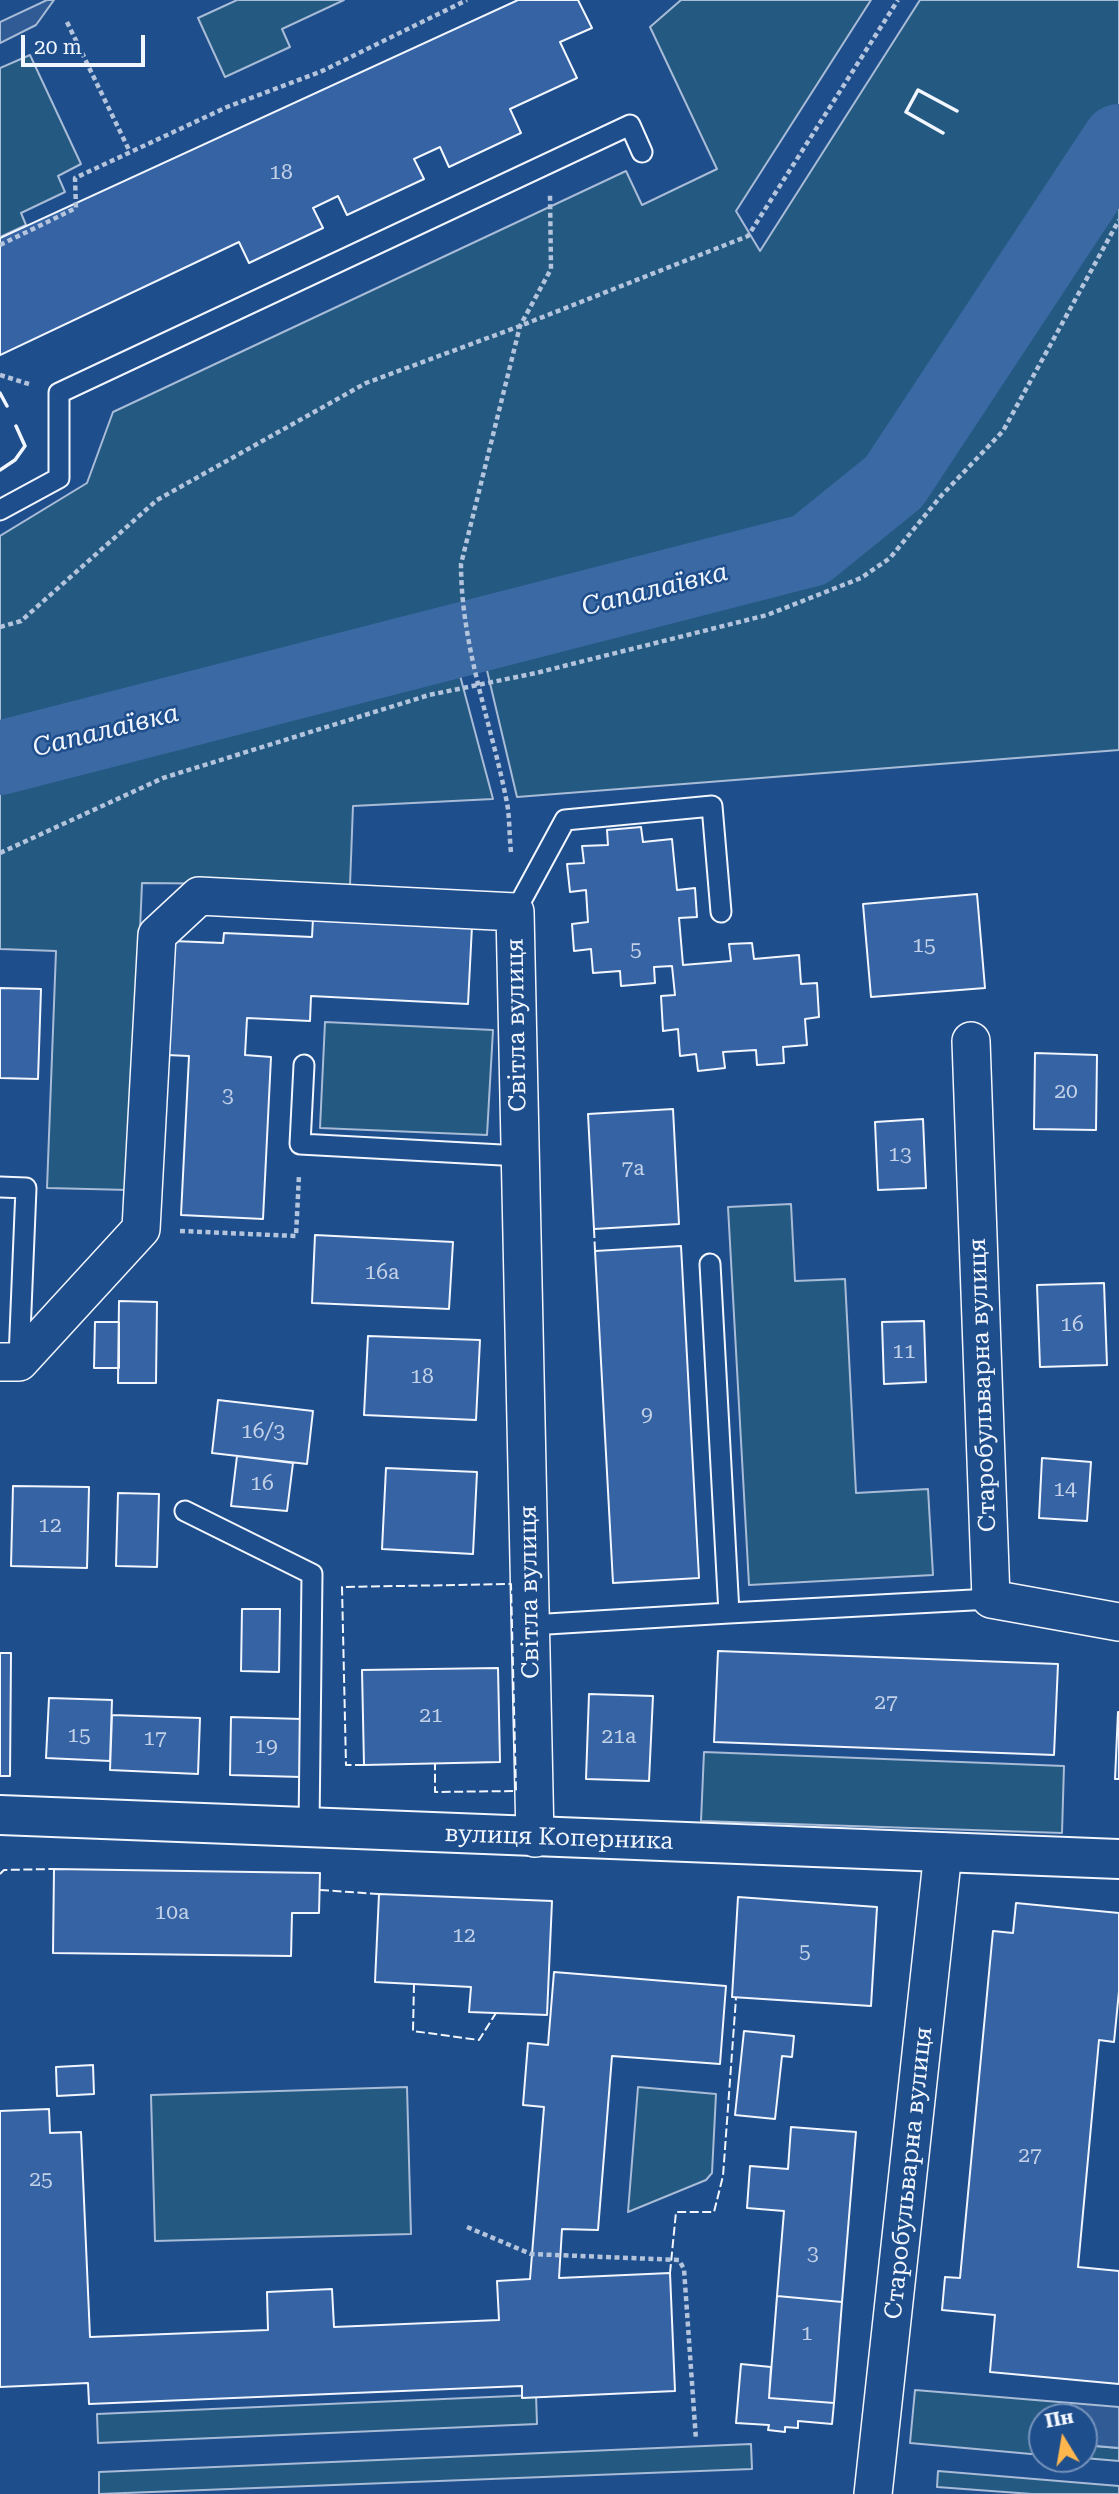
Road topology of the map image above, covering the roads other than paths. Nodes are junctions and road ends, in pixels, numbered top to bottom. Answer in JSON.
{"nodes":[{"id":1,"x":642,"y":152,"type":"dead end"},
{"id":2,"x":0,"y":510,"type":"edge"},
{"id":3,"x":515,"y":912,"type":"junction"},
{"id":4,"x":721,"y":912,"type":"dead end"},
{"id":5,"x":971,"y":1041,"type":"dead end"},
{"id":6,"x":304,"y":1065,"type":"dead end"},
{"id":7,"x":520,"y":1156,"type":"junction"},
{"id":8,"x":0,"y":1187,"type":"edge"},
{"id":9,"x":710,"y":1264,"type":"dead end"},
{"id":10,"x":9,"y":1362,"type":"edge"},
{"id":11,"x":185,"y":1511,"type":"dead end"},
{"id":12,"x":991,"y":1599,"type":"junction"},
{"id":13,"x":729,"y":1613,"type":"junction"},
{"id":14,"x":1119,"y":1622,"type":"edge"},
{"id":15,"x":531,"y":1625,"type":"junction"},
{"id":16,"x":0,"y":1815,"type":"edge"},
{"id":17,"x":309,"y":1827,"type":"junction"},
{"id":18,"x":535,"y":1838,"type":"junction"},
{"id":19,"x":943,"y":1852,"type":"junction"},
{"id":20,"x":1119,"y":1859,"type":"edge"},
{"id":21,"x":873,"y":2494,"type":"edge"}],
"edges":[{"from":1,"to":2,"type":"lane"},
{"from":3,"to":4,"type":"lane"},
{"from":3,"to":7,"type":"street","name":"Світла вулиця"},
{"from":3,"to":10,"type":"street","name":"Світла вулиця"},
{"from":5,"to":12,"type":"street","name":"Старобульварна вулиця"},
{"from":6,"to":7,"type":"lane"},
{"from":7,"to":15,"type":"street","name":"Світла вулиця"},
{"from":8,"to":10,"type":"lane"},
{"from":9,"to":13,"type":"lane"},
{"from":11,"to":17,"type":"lane"},
{"from":12,"to":13,"type":"lane"},
{"from":12,"to":14,"type":"street"},
{"from":13,"to":15,"type":"lane"},
{"from":15,"to":18,"type":"street","name":"Світла вулиця"},
{"from":16,"to":17,"type":"street","name":"вулиця Коперника"},
{"from":17,"to":18,"type":"street","name":"вулиця Коперника"},
{"from":18,"to":19,"type":"street","name":"вулиця Коперника"},
{"from":19,"to":20,"type":"street","name":"вулиця Коперника"},
{"from":19,"to":21,"type":"street","name":"Старобульварна вулиця"}]}
